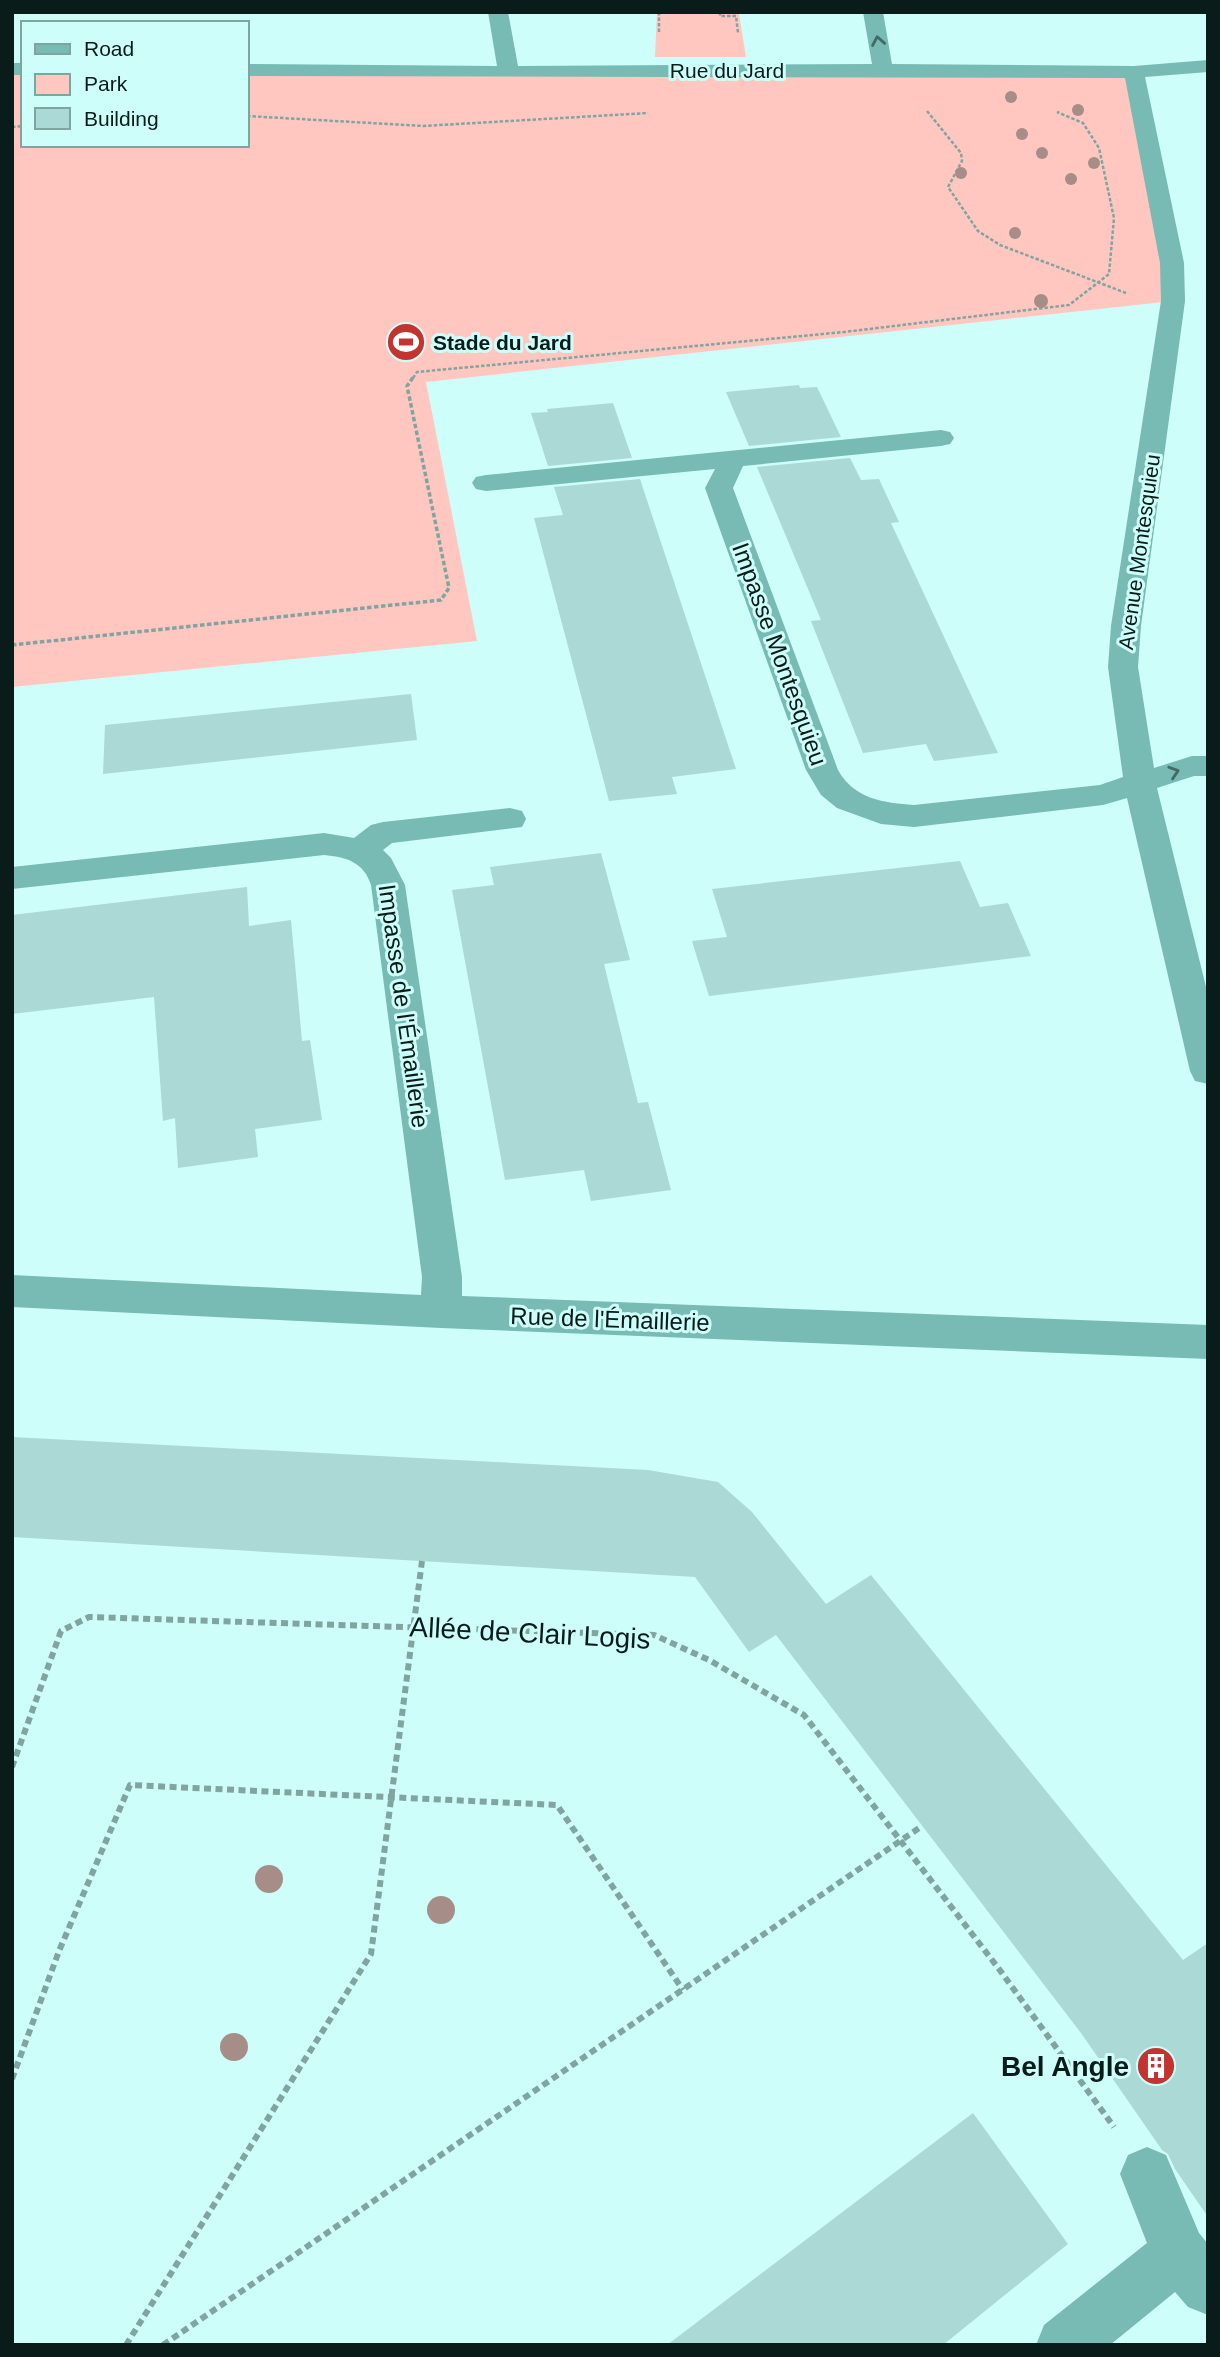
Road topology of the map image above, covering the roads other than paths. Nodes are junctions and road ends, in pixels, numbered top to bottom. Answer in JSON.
{"nodes":[{"id":1,"x":498,"y":12,"type":"edge"},
{"id":2,"x":873,"y":12,"type":"edge"},
{"id":3,"x":1208,"y":66,"type":"edge"},
{"id":4,"x":883,"y":69,"type":"junction"},
{"id":5,"x":248,"y":71,"type":"edge"},
{"id":6,"x":509,"y":72,"type":"junction"},
{"id":7,"x":1134,"y":72,"type":"junction"},
{"id":8,"x":941,"y":438,"type":"dead end"},
{"id":9,"x":733,"y":458,"type":"junction"},
{"id":10,"x":486,"y":483,"type":"dead end"},
{"id":11,"x":1208,"y":766,"type":"edge"},
{"id":12,"x":1140,"y":783,"type":"junction"},
{"id":13,"x":510,"y":819,"type":"dead end"},
{"id":14,"x":359,"y":851,"type":"junction"},
{"id":15,"x":12,"y":878,"type":"edge"},
{"id":16,"x":1208,"y":1071,"type":"edge"},
{"id":17,"x":12,"y":1291,"type":"edge"},
{"id":18,"x":440,"y":1312,"type":"junction"},
{"id":19,"x":1208,"y":1342,"type":"edge"},
{"id":20,"x":1147,"y":2174,"type":"road end"},
{"id":21,"x":1193,"y":2270,"type":"edge"},
{"id":22,"x":1064,"y":2345,"type":"edge"}],
"edges":[{"from":1,"to":6,"type":"street"},
{"from":4,"to":2,"type":"street","one_way":true},
{"from":3,"to":7,"type":"street","name":"Rue du Jard"},
{"from":4,"to":6,"type":"street","name":"Rue du Jard"},
{"from":4,"to":7,"type":"street","name":"Rue du Jard"},
{"from":5,"to":6,"type":"street","name":"Rue du Jard"},
{"from":7,"to":12,"type":"street","name":"Avenue Montesquieu"},
{"from":8,"to":9,"type":"street"},
{"from":9,"to":10,"type":"street"},
{"from":9,"to":12,"type":"street","name":"Impasse Montesquieu"},
{"from":12,"to":11,"type":"street","name":"Impasse Montesquieu","one_way":true},
{"from":12,"to":16,"type":"street","name":"Avenue Montesquieu"},
{"from":13,"to":14,"type":"street"},
{"from":14,"to":15,"type":"street","name":"Impasse de l'Émaillerie"},
{"from":14,"to":18,"type":"street","name":"Impasse de l'Émaillerie"},
{"from":17,"to":18,"type":"street","name":"Rue de l'Émaillerie"},
{"from":18,"to":19,"type":"street","name":"Rue de l'Émaillerie"},
{"from":20,"to":21,"type":"street"},
{"from":21,"to":22,"type":"street"}]}
